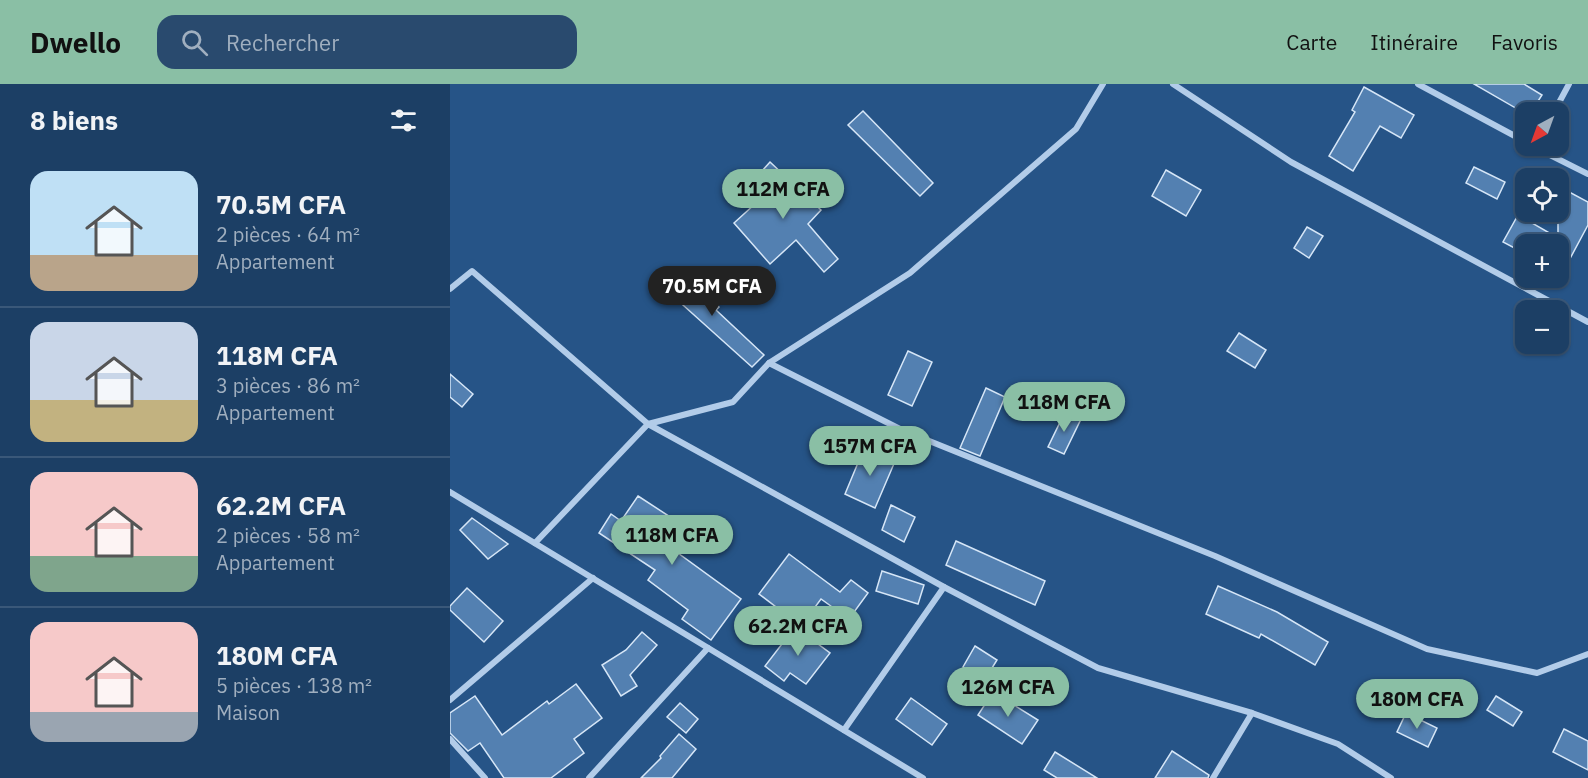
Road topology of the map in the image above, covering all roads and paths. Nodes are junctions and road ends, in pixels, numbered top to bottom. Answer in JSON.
{"nodes":[{"id":1,"x":1103,"y":84,"type":"edge"},
{"id":2,"x":1173,"y":84,"type":"edge"},
{"id":3,"x":1418,"y":84,"type":"edge"},
{"id":4,"x":1569,"y":84,"type":"edge"},
{"id":5,"x":1559,"y":102,"type":"edge"},
{"id":6,"x":1515,"y":136,"type":"edge"},
{"id":7,"x":1554,"y":156,"type":"edge"},
{"id":8,"x":1588,"y":174,"type":"edge"},
{"id":9,"x":450,"y":289,"type":"edge"},
{"id":10,"x":1588,"y":322,"type":"edge"},
{"id":11,"x":769,"y":363,"type":"junction"},
{"id":12,"x":648,"y":424,"type":"junction"},
{"id":13,"x":450,"y":492,"type":"edge"},
{"id":14,"x":534,"y":543,"type":"junction"},
{"id":15,"x":593,"y":578,"type":"junction"},
{"id":16,"x":944,"y":587,"type":"junction"},
{"id":17,"x":708,"y":648,"type":"junction"},
{"id":18,"x":1588,"y":654,"type":"edge"},
{"id":19,"x":450,"y":700,"type":"edge"},
{"id":20,"x":1252,"y":713,"type":"junction"},
{"id":21,"x":844,"y":730,"type":"junction"},
{"id":22,"x":450,"y":739,"type":"edge"},
{"id":23,"x":485,"y":778,"type":"edge"},
{"id":24,"x":589,"y":778,"type":"edge"},
{"id":25,"x":923,"y":778,"type":"edge"},
{"id":26,"x":1214,"y":778,"type":"edge"},
{"id":27,"x":1391,"y":778,"type":"edge"}],
"edges":[{"from":1,"to":11,"type":"street"},
{"from":2,"to":10,"type":"street"},
{"from":3,"to":6,"type":"street"},
{"from":4,"to":5,"type":"street"},
{"from":7,"to":8,"type":"street"},
{"from":9,"to":12,"type":"street"},
{"from":11,"to":12,"type":"street"},
{"from":11,"to":18,"type":"street"},
{"from":12,"to":14,"type":"street"},
{"from":12,"to":16,"type":"street"},
{"from":13,"to":14,"type":"street"},
{"from":14,"to":15,"type":"street"},
{"from":15,"to":17,"type":"street"},
{"from":15,"to":19,"type":"street"},
{"from":16,"to":20,"type":"street"},
{"from":16,"to":21,"type":"street"},
{"from":17,"to":21,"type":"street"},
{"from":17,"to":24,"type":"street"},
{"from":20,"to":26,"type":"street"},
{"from":20,"to":27,"type":"street"},
{"from":21,"to":25,"type":"street"},
{"from":22,"to":23,"type":"street"}]}
